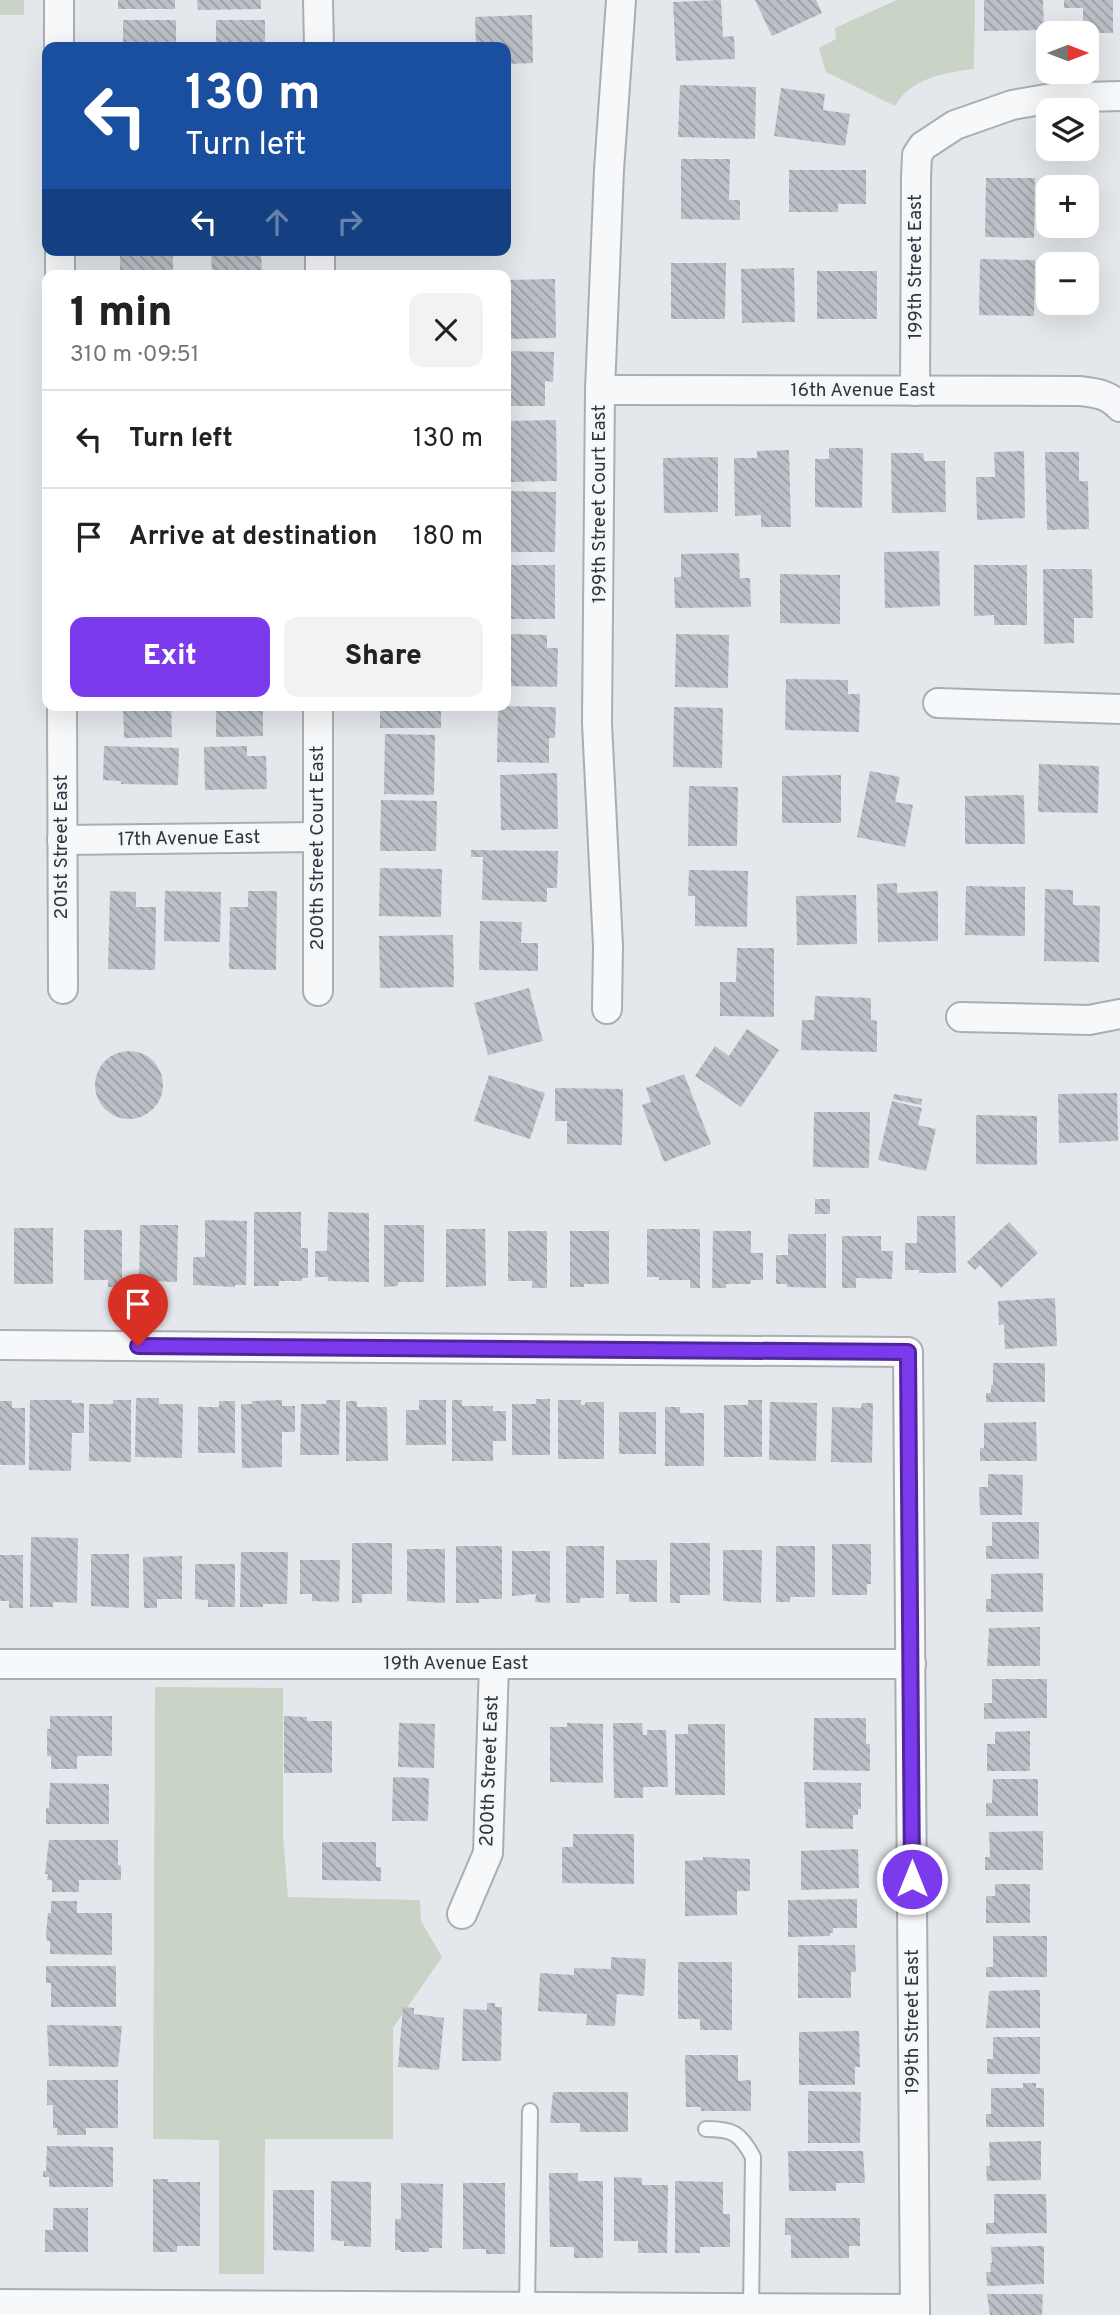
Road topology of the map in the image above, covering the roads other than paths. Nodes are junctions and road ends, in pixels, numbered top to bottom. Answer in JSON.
{"nodes":[{"id":1,"x":59,"y":0,"type":"edge"},
{"id":2,"x":318,"y":0,"type":"edge"},
{"id":3,"x":621,"y":0,"type":"edge"},
{"id":4,"x":59,"y":42,"type":"edge"},
{"id":5,"x":318,"y":42,"type":"edge"},
{"id":6,"x":1120,"y":96,"type":"edge"},
{"id":7,"x":600,"y":390,"type":"junction"},
{"id":8,"x":915,"y":391,"type":"junction"},
{"id":9,"x":1120,"y":407,"type":"edge"},
{"id":10,"x":938,"y":703,"type":"dead end"},
{"id":11,"x":1120,"y":709,"type":"edge"},
{"id":12,"x":62,"y":711,"type":"edge"},
{"id":13,"x":318,"y":711,"type":"edge"},
{"id":14,"x":317,"y":837,"type":"junction"},
{"id":15,"x":62,"y":840,"type":"junction"},
{"id":16,"x":63,"y":989,"type":"dead end"},
{"id":17,"x":318,"y":991,"type":"dead end"},
{"id":18,"x":607,"y":1009,"type":"dead end"},
{"id":19,"x":1120,"y":1014,"type":"edge"},
{"id":20,"x":961,"y":1017,"type":"dead end"},
{"id":21,"x":0,"y":1345,"type":"edge"},
{"id":22,"x":0,"y":1664,"type":"edge"},
{"id":23,"x":494,"y":1664,"type":"junction"},
{"id":24,"x":911,"y":1664,"type":"junction"},
{"id":25,"x":462,"y":1914,"type":"dead end"},
{"id":26,"x":530,"y":2111,"type":"dead end"},
{"id":27,"x":706,"y":2129,"type":"dead end"},
{"id":28,"x":0,"y":2304,"type":"edge"},
{"id":29,"x":527,"y":2307,"type":"junction"},
{"id":30,"x":751,"y":2308,"type":"junction"},
{"id":31,"x":461,"y":2311,"type":"edge"},
{"id":32,"x":915,"y":2312,"type":"edge"}],
"edges":[{"from":1,"to":4,"type":"street"},
{"from":2,"to":5,"type":"street"},
{"from":3,"to":7,"type":"street","name":"199th Street Court East"},
{"from":6,"to":8,"type":"street","name":"199th Street East"},
{"from":7,"to":8,"type":"street","name":"16th Avenue East"},
{"from":7,"to":18,"type":"street","name":"199th Street Court East"},
{"from":8,"to":9,"type":"street","name":"16th Avenue East"},
{"from":10,"to":11,"type":"street"},
{"from":12,"to":15,"type":"street","name":"201st Street East"},
{"from":13,"to":14,"type":"street","name":"200th Street Court East"},
{"from":14,"to":15,"type":"street","name":"17th Avenue East"},
{"from":14,"to":17,"type":"street","name":"200th Street Court East"},
{"from":15,"to":16,"type":"street","name":"201st Street East"},
{"from":19,"to":20,"type":"street"},
{"from":21,"to":24,"type":"street","name":"199th Street East"},
{"from":22,"to":23,"type":"street","name":"19th Avenue East"},
{"from":23,"to":24,"type":"street","name":"19th Avenue East"},
{"from":23,"to":25,"type":"street","name":"200th Street East"},
{"from":24,"to":32,"type":"street","name":"199th Street East"},
{"from":26,"to":29,"type":"lane"},
{"from":27,"to":30,"type":"lane"},
{"from":28,"to":31,"type":"street"},
{"from":29,"to":30,"type":"street"},
{"from":29,"to":31,"type":"street"},
{"from":30,"to":32,"type":"street"}]}
